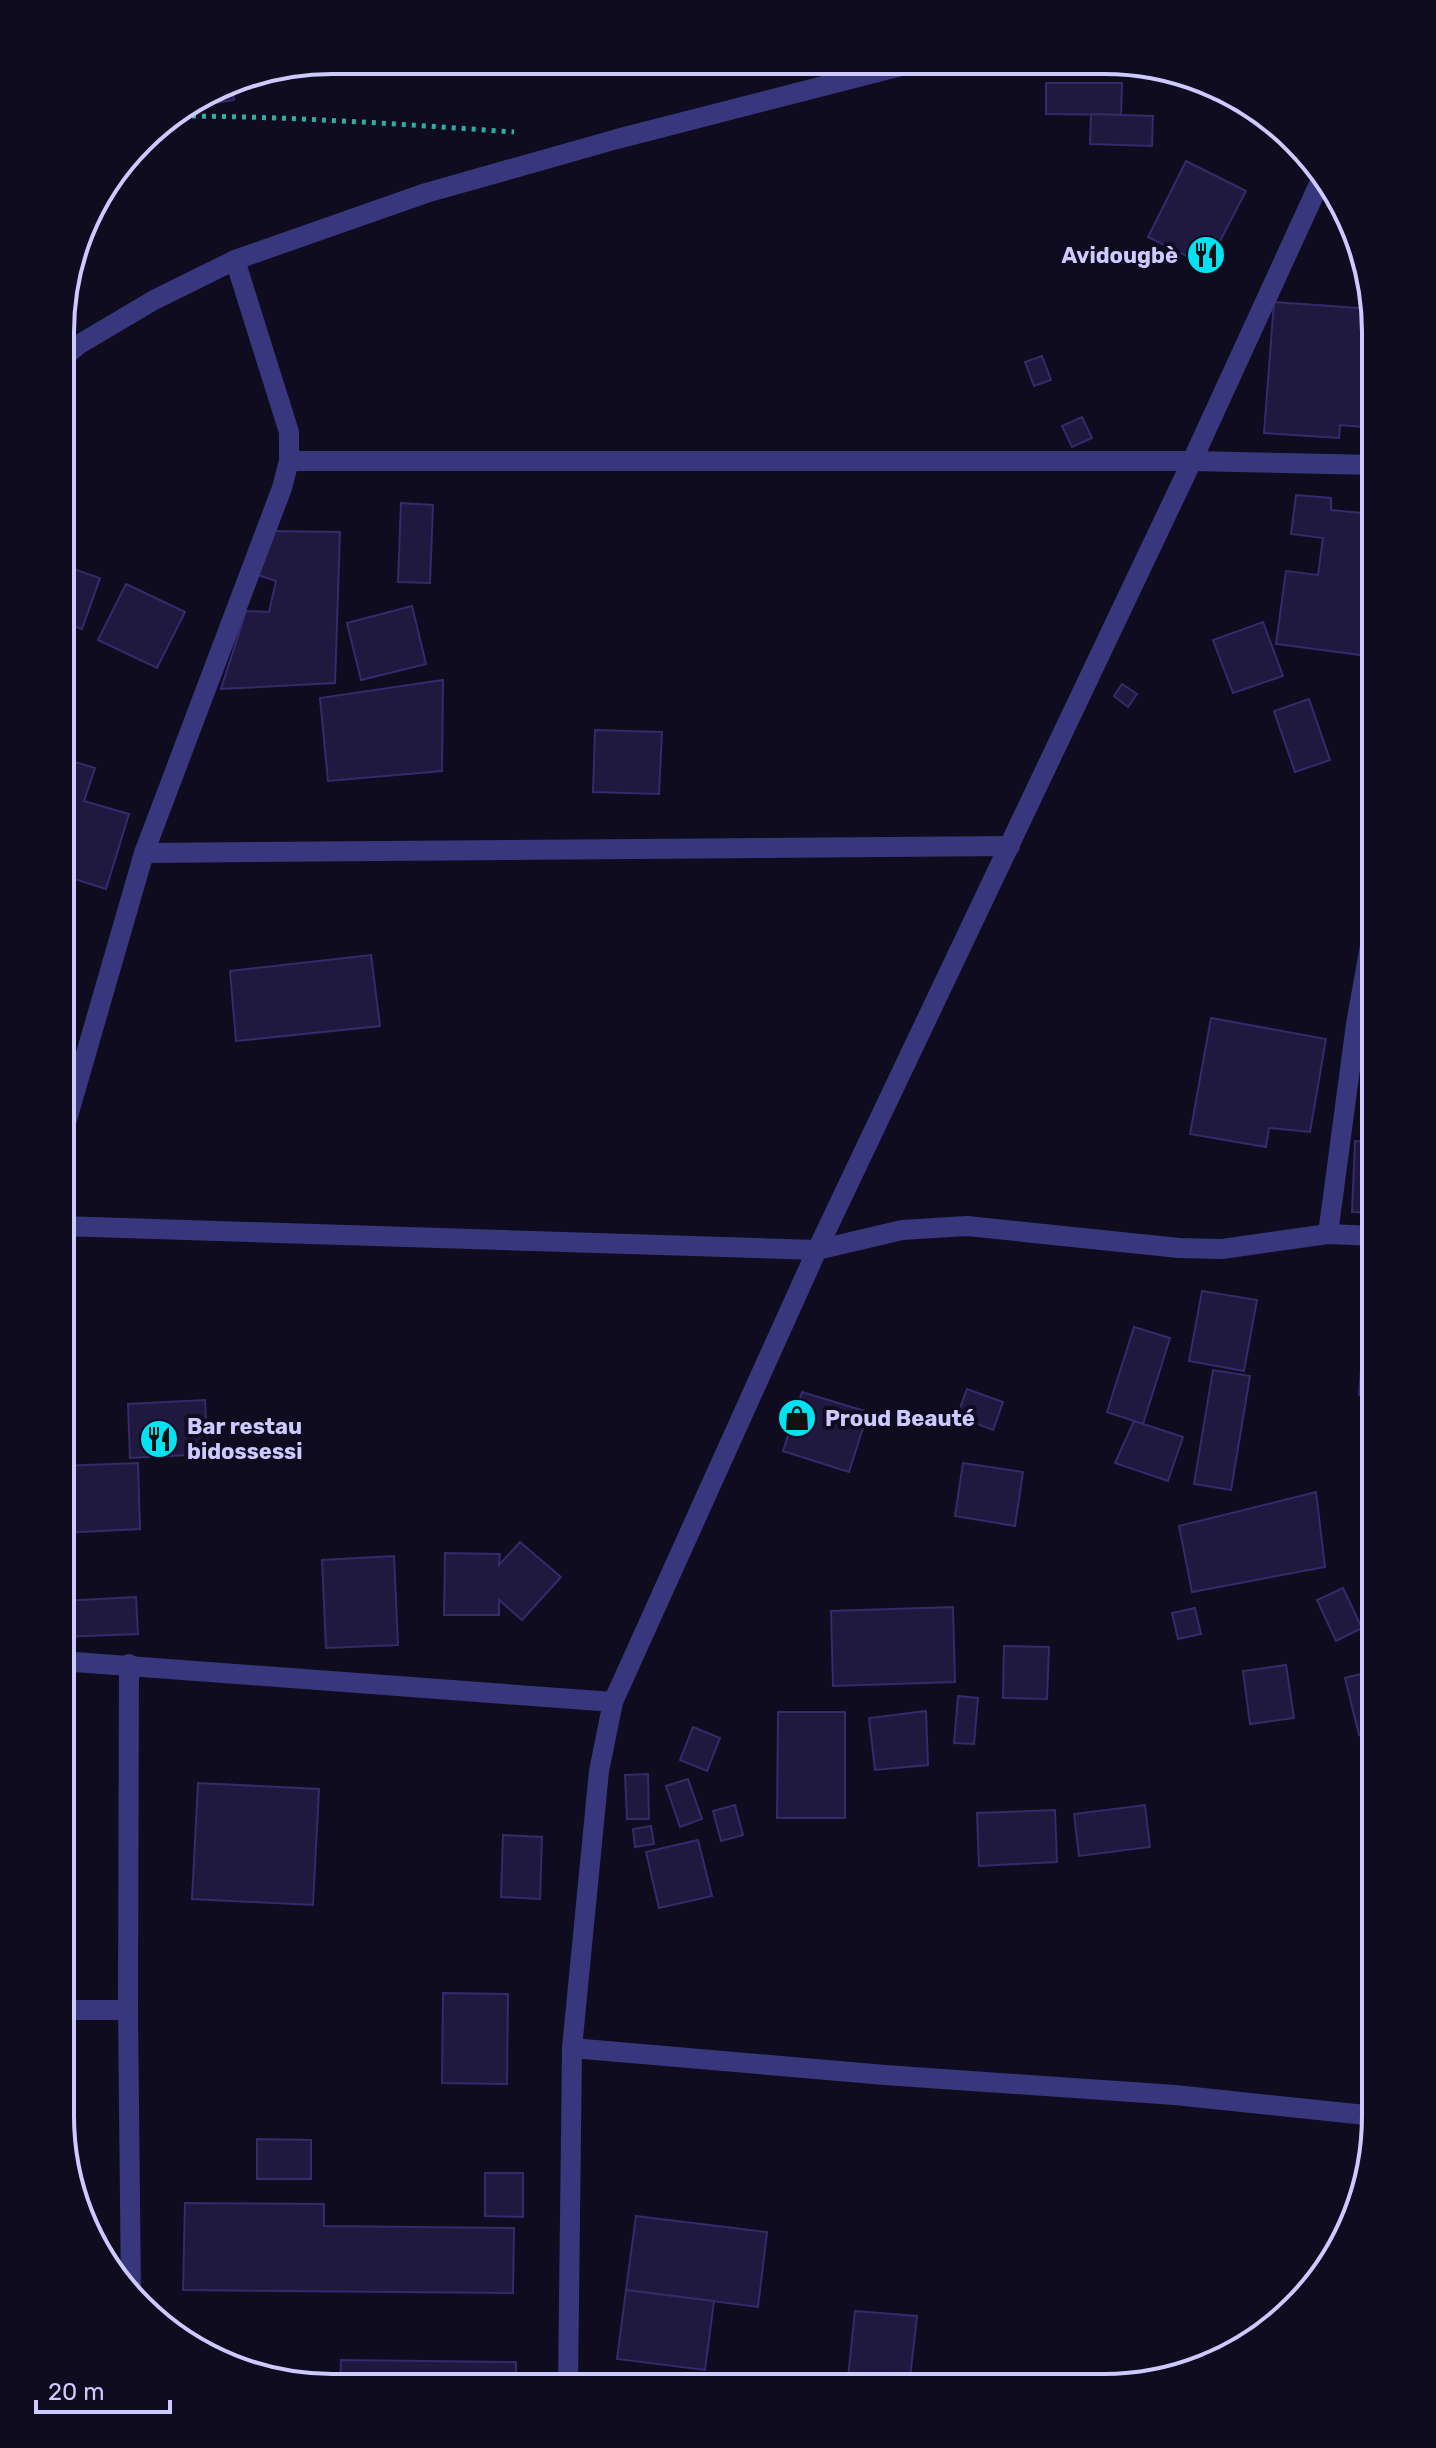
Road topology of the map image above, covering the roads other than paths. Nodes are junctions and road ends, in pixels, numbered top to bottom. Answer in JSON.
{"nodes":[{"id":1,"x":869,"y":74,"type":"edge"},
{"id":2,"x":1317,"y":188,"type":"edge"},
{"id":3,"x":235,"y":260,"type":"junction"},
{"id":4,"x":74,"y":348,"type":"edge"},
{"id":5,"x":289,"y":461,"type":"junction"},
{"id":6,"x":1192,"y":461,"type":"junction"},
{"id":7,"x":1362,"y":465,"type":"edge"},
{"id":8,"x":1010,"y":846,"type":"junction"},
{"id":9,"x":144,"y":853,"type":"junction"},
{"id":10,"x":1362,"y":992,"type":"edge"},
{"id":11,"x":74,"y":1095,"type":"edge"},
{"id":12,"x":74,"y":1226,"type":"edge"},
{"id":13,"x":1328,"y":1234,"type":"junction"},
{"id":14,"x":1361,"y":1235,"type":"edge"},
{"id":15,"x":817,"y":1250,"type":"junction"},
{"id":16,"x":74,"y":1662,"type":"edge"},
{"id":17,"x":129,"y":1664,"type":"junction"},
{"id":18,"x":613,"y":1702,"type":"junction"},
{"id":19,"x":74,"y":2010,"type":"edge"},
{"id":20,"x":128,"y":2010,"type":"junction"},
{"id":21,"x":572,"y":2048,"type":"junction"},
{"id":22,"x":1361,"y":2115,"type":"edge"},
{"id":23,"x":131,"y":2278,"type":"edge"},
{"id":24,"x":568,"y":2374,"type":"edge"}],
"edges":[{"from":1,"to":3,"type":"street"},
{"from":2,"to":6,"type":"street"},
{"from":3,"to":4,"type":"street"},
{"from":3,"to":5,"type":"street"},
{"from":5,"to":6,"type":"street"},
{"from":5,"to":9,"type":"street"},
{"from":6,"to":7,"type":"street"},
{"from":6,"to":8,"type":"street"},
{"from":8,"to":9,"type":"street"},
{"from":8,"to":15,"type":"street"},
{"from":9,"to":11,"type":"street"},
{"from":10,"to":13,"type":"street"},
{"from":12,"to":15,"type":"street"},
{"from":13,"to":14,"type":"street"},
{"from":13,"to":15,"type":"street"},
{"from":15,"to":18,"type":"street"},
{"from":16,"to":17,"type":"street"},
{"from":17,"to":18,"type":"street"},
{"from":17,"to":20,"type":"street"},
{"from":18,"to":21,"type":"street"},
{"from":19,"to":20,"type":"street"},
{"from":20,"to":23,"type":"street"},
{"from":21,"to":22,"type":"street"},
{"from":21,"to":24,"type":"street"}]}
